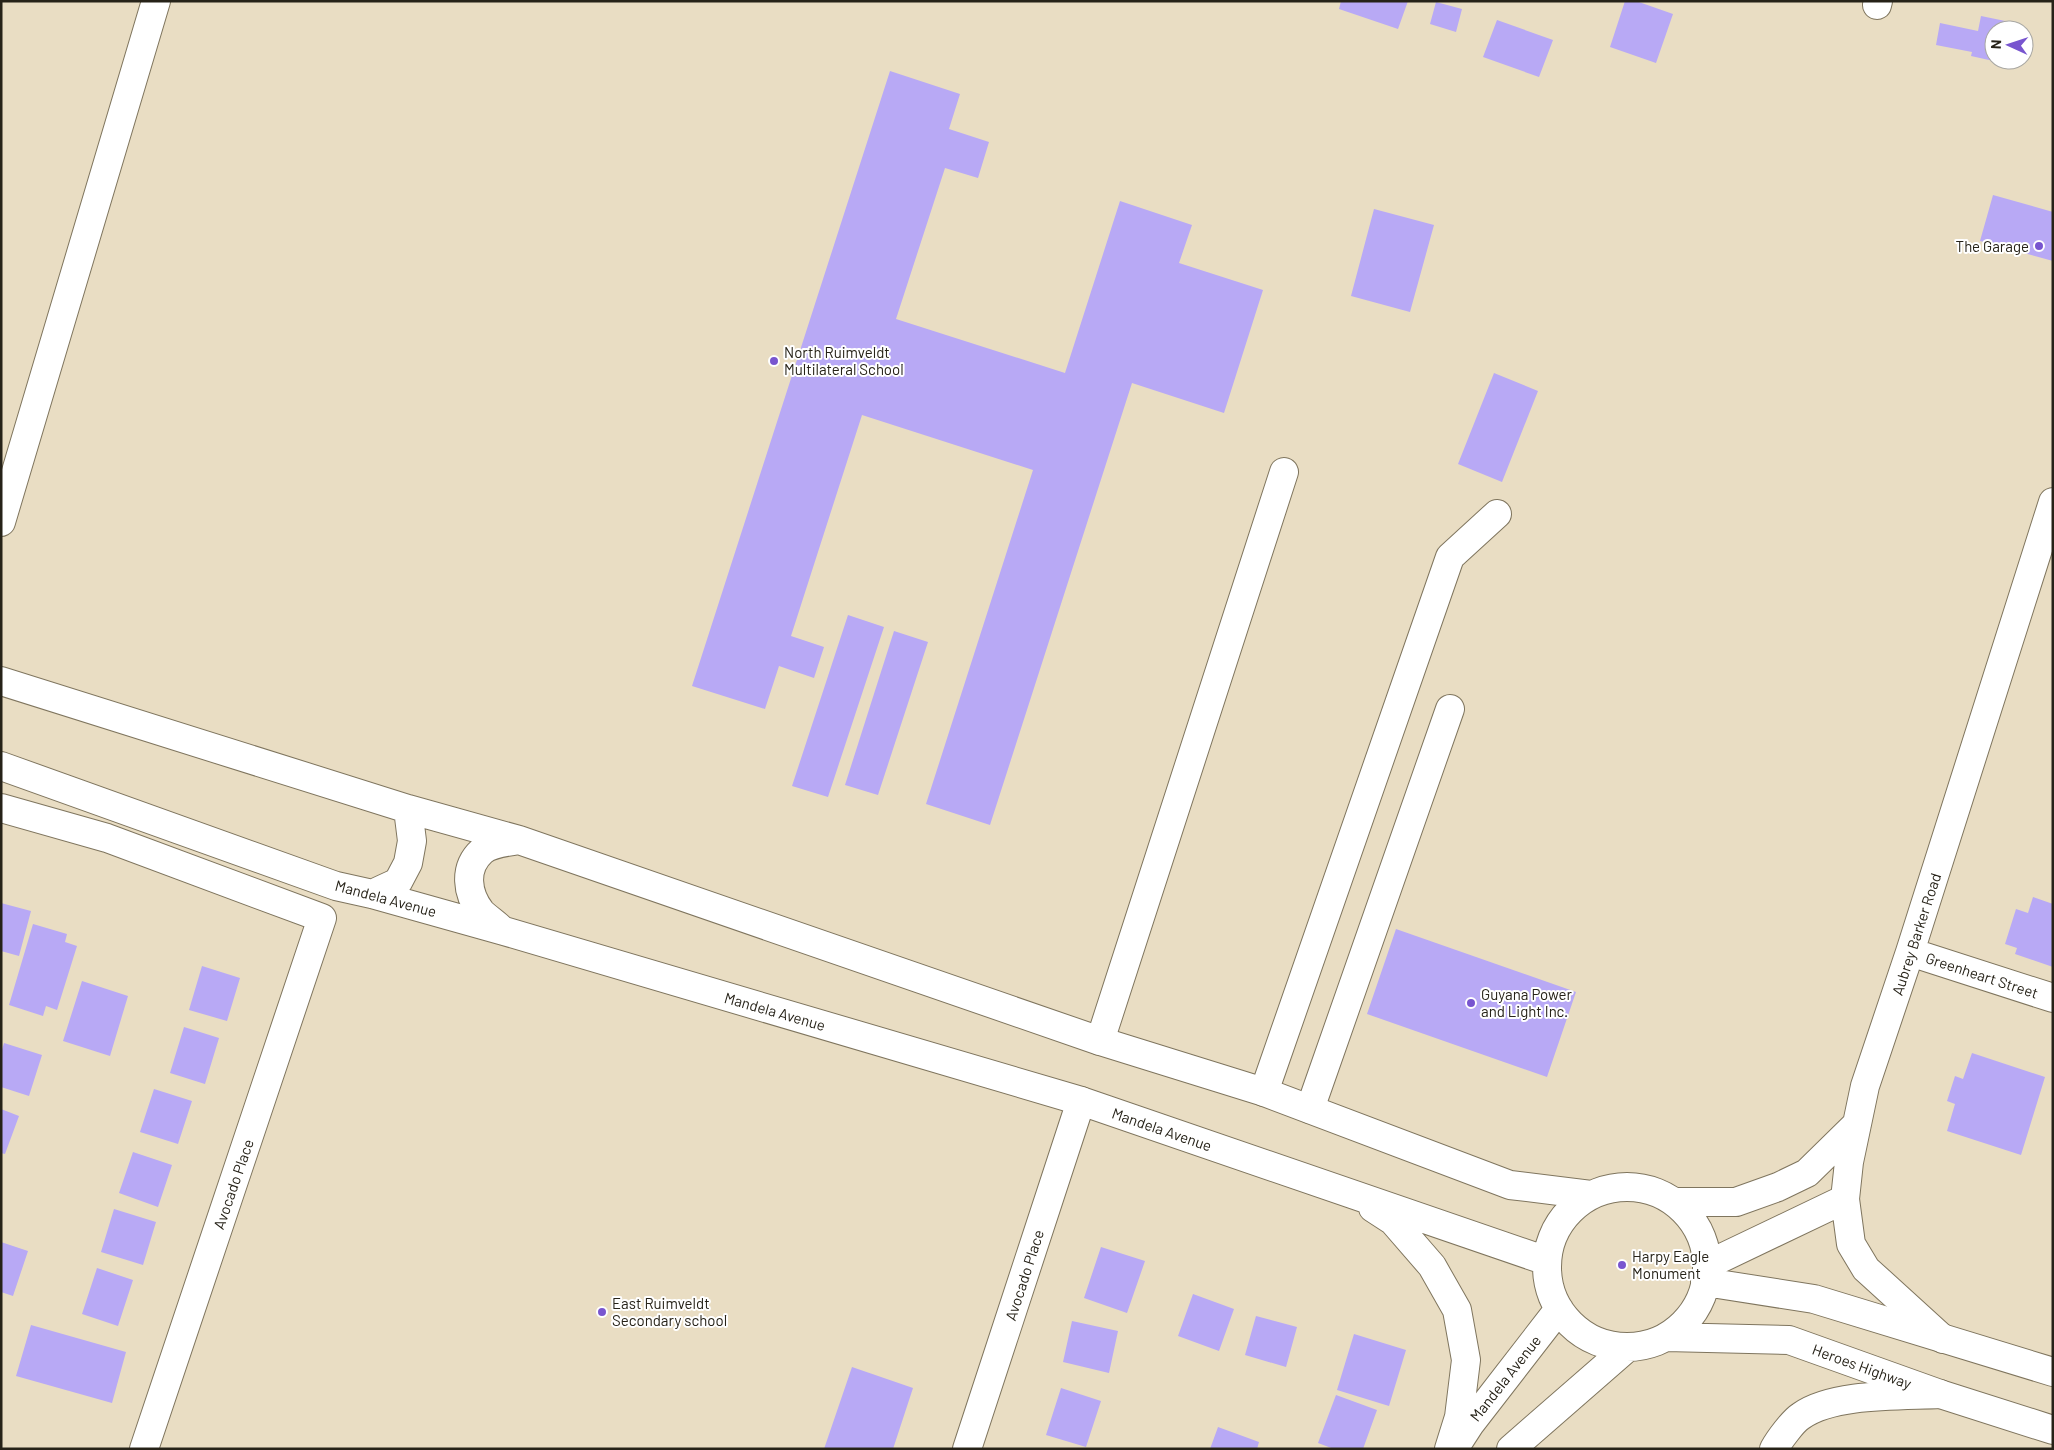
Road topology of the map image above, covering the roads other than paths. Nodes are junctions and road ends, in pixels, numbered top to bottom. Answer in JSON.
{"nodes":[{"id":1,"x":156,"y":1,"type":"edge"},
{"id":2,"x":1284,"y":472,"type":"dead end"},
{"id":3,"x":2053,"y":502,"type":"edge"},
{"id":4,"x":1497,"y":514,"type":"dead end"},
{"id":5,"x":1,"y":522,"type":"edge"},
{"id":6,"x":1,"y":681,"type":"edge"},
{"id":7,"x":1450,"y":710,"type":"dead end"},
{"id":8,"x":1,"y":766,"type":"edge"},
{"id":9,"x":1,"y":808,"type":"edge"},
{"id":10,"x":408,"y":809,"type":"junction"},
{"id":11,"x":519,"y":840,"type":"junction"},
{"id":12,"x":372,"y":894,"type":"junction"},
{"id":13,"x":504,"y":931,"type":"junction"},
{"id":14,"x":1910,"y":952,"type":"junction"},
{"id":15,"x":2053,"y":998,"type":"edge"},
{"id":16,"x":1100,"y":1041,"type":"junction"},
{"id":17,"x":1264,"y":1092,"type":"junction"},
{"id":18,"x":1081,"y":1101,"type":"junction"},
{"id":19,"x":1310,"y":1109,"type":"junction"},
{"id":20,"x":1857,"y":1124,"type":"junction"},
{"id":21,"x":1344,"y":1190,"type":"junction"},
{"id":22,"x":1592,"y":1194,"type":"junction"},
{"id":23,"x":1845,"y":1199,"type":"junction"},
{"id":24,"x":1676,"y":1202,"type":"junction"},
{"id":25,"x":1547,"y":1261,"type":"junction"},
{"id":26,"x":1706,"y":1274,"type":"junction"},
{"id":27,"x":1559,"y":1309,"type":"junction"},
{"id":28,"x":1666,"y":1337,"type":"junction"},
{"id":29,"x":1943,"y":1338,"type":"junction"},
{"id":30,"x":1628,"y":1347,"type":"junction"},
{"id":31,"x":2053,"y":1372,"type":"edge"},
{"id":32,"x":1940,"y":1394,"type":"junction"},
{"id":33,"x":2053,"y":1430,"type":"edge"},
{"id":34,"x":144,"y":1449,"type":"edge"},
{"id":35,"x":967,"y":1449,"type":"edge"},
{"id":36,"x":1449,"y":1449,"type":"edge"},
{"id":37,"x":1454,"y":1449,"type":"edge"},
{"id":38,"x":1511,"y":1449,"type":"edge"},
{"id":39,"x":1774,"y":1449,"type":"edge"}],
"edges":[{"from":1,"to":5,"type":"main road"},
{"from":2,"to":16,"type":"main road"},
{"from":3,"to":14,"type":"main road","name":"Aubrey Barker Road"},
{"from":4,"to":17,"type":"main road"},
{"from":6,"to":10,"type":"main road"},
{"from":7,"to":19,"type":"main road"},
{"from":8,"to":12,"type":"main road","name":"Mandela Avenue"},
{"from":9,"to":34,"type":"main road","name":"Avocado Place"},
{"from":10,"to":11,"type":"main road"},
{"from":10,"to":12,"type":"main road"},
{"from":11,"to":13,"type":"main road"},
{"from":11,"to":16,"type":"main road"},
{"from":12,"to":13,"type":"main road","name":"Mandela Avenue"},
{"from":13,"to":18,"type":"main road","name":"Mandela Avenue"},
{"from":14,"to":15,"type":"main road","name":"Greenheart Street"},
{"from":14,"to":20,"type":"main road","name":"Aubrey Barker Road"},
{"from":16,"to":17,"type":"main road"},
{"from":17,"to":19,"type":"main road"},
{"from":18,"to":21,"type":"main road","name":"Mandela Avenue"},
{"from":18,"to":35,"type":"main road","name":"Avocado Place"},
{"from":19,"to":22,"type":"main road"},
{"from":20,"to":23,"type":"main road","name":"Aubrey Barker Road"},
{"from":20,"to":24,"type":"main road"},
{"from":21,"to":25,"type":"main road","name":"Mandela Avenue"},
{"from":21,"to":36,"type":"main road"},
{"from":22,"to":24,"type":"main road"},
{"from":22,"to":25,"type":"main road"},
{"from":23,"to":26,"type":"main road"},
{"from":23,"to":29,"type":"main road","name":"Aubrey Barker Road"},
{"from":24,"to":26,"type":"main road"},
{"from":25,"to":27,"type":"main road"},
{"from":26,"to":28,"type":"main road"},
{"from":26,"to":29,"type":"main road"},
{"from":27,"to":30,"type":"main road"},
{"from":27,"to":37,"type":"main road","name":"Mandela Avenue"},
{"from":28,"to":30,"type":"main road"},
{"from":28,"to":32,"type":"main road","name":"Heroes Highway"},
{"from":29,"to":31,"type":"main road"},
{"from":30,"to":38,"type":"main road"},
{"from":32,"to":33,"type":"main road","name":"Heroes Highway"},
{"from":32,"to":39,"type":"main road"}]}
